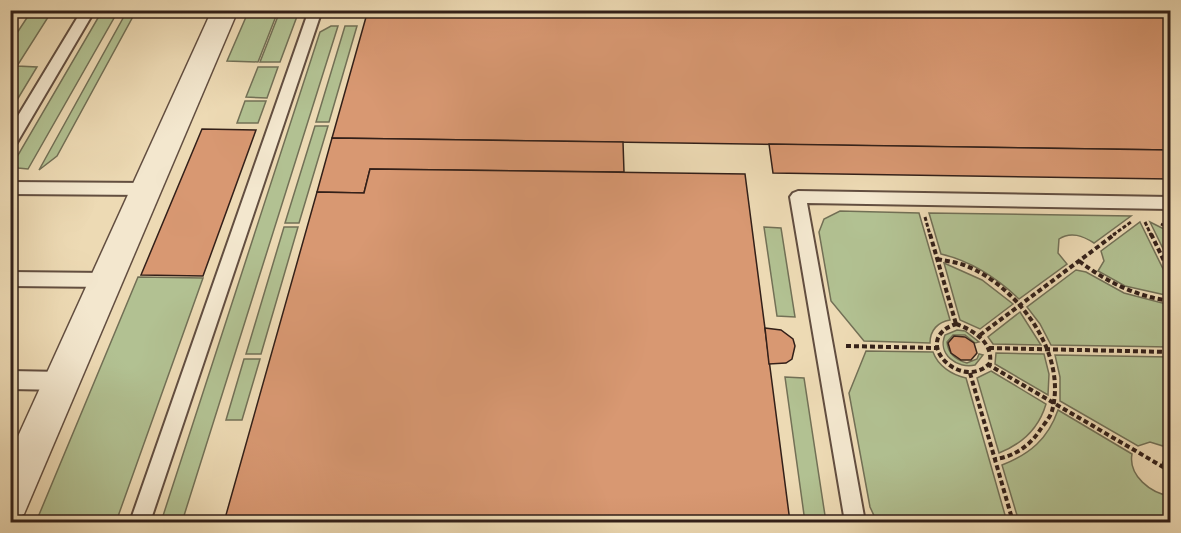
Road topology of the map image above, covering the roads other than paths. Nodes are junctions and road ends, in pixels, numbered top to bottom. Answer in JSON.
{"nodes":[{"id":1,"x":89,"y":10,"type":"edge"},
{"id":2,"x":225,"y":10,"type":"edge"},
{"id":3,"x":316,"y":10,"type":"edge"},
{"id":4,"x":10,"y":142,"type":"edge"},
{"id":5,"x":10,"y":188,"type":"edge"},
{"id":6,"x":147,"y":189,"type":"junction"},
{"id":7,"x":1170,"y":203,"type":"edge"},
{"id":8,"x":10,"y":279,"type":"edge"},
{"id":9,"x":107,"y":280,"type":"junction"},
{"id":10,"x":10,"y":380,"type":"edge"},
{"id":11,"x":63,"y":381,"type":"junction"},
{"id":12,"x":10,"y":500,"type":"edge"},
{"id":13,"x":140,"y":522,"type":"edge"},
{"id":14,"x":855,"y":522,"type":"edge"}],
"edges":[{"from":1,"to":4,"type":"lane"},
{"from":2,"to":6,"type":"street"},
{"from":3,"to":13,"type":"lane"},
{"from":5,"to":6,"type":"lane"},
{"from":6,"to":9,"type":"street"},
{"from":7,"to":14,"type":"lane"},
{"from":8,"to":9,"type":"lane"},
{"from":9,"to":11,"type":"street"},
{"from":10,"to":11,"type":"lane"},
{"from":11,"to":12,"type":"street"}]}
